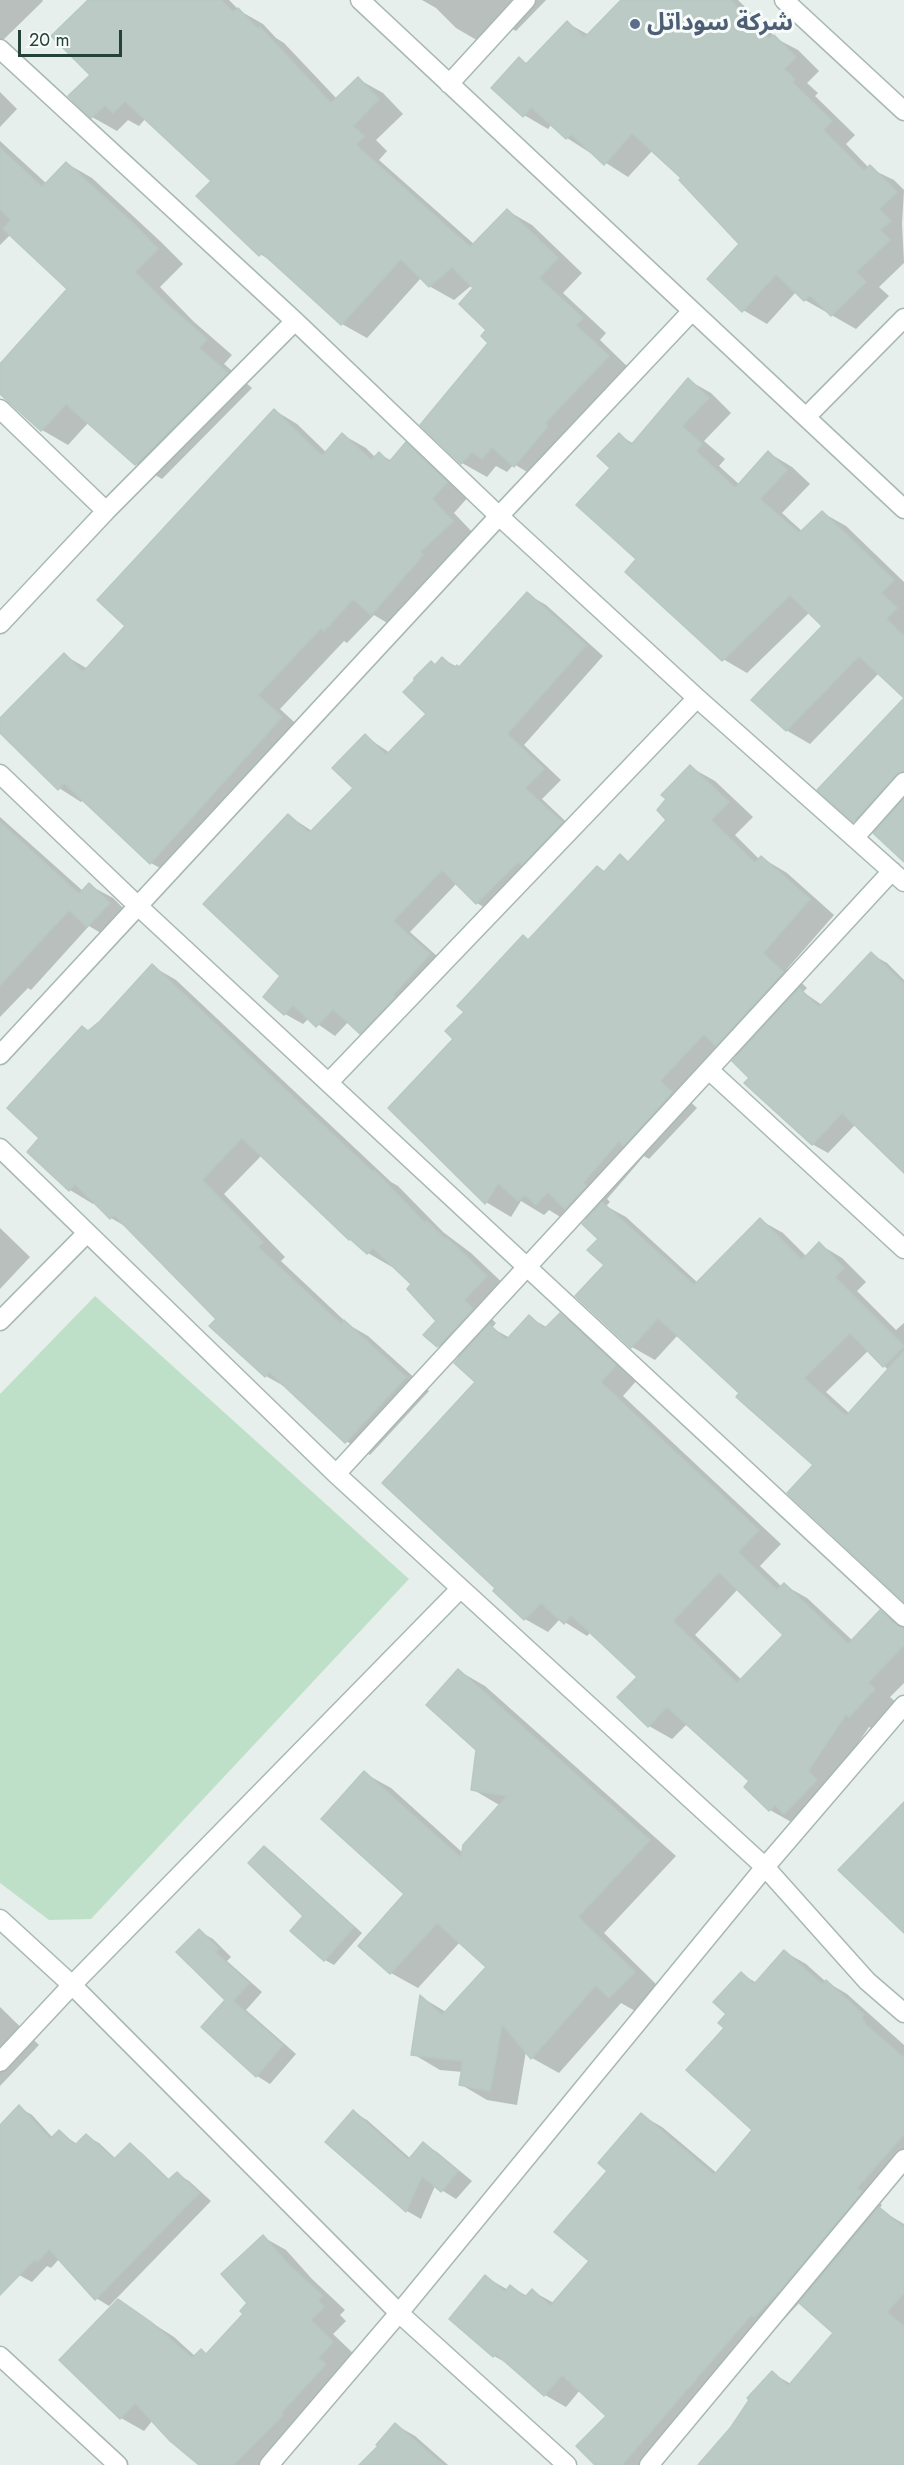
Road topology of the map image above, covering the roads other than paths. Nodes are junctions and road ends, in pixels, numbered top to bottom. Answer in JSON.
{"nodes":[{"id":1,"x":360,"y":0,"type":"edge"},
{"id":2,"x":526,"y":0,"type":"edge"},
{"id":3,"x":784,"y":0,"type":"edge"},
{"id":4,"x":0,"y":49,"type":"edge"},
{"id":5,"x":449,"y":84,"type":"junction"},
{"id":6,"x":904,"y":111,"type":"edge"},
{"id":7,"x":693,"y":311,"type":"junction"},
{"id":8,"x":904,"y":318,"type":"edge"},
{"id":9,"x":295,"y":321,"type":"junction"},
{"id":10,"x":0,"y":409,"type":"edge"},
{"id":11,"x":806,"y":417,"type":"junction"},
{"id":12,"x":904,"y":509,"type":"edge"},
{"id":13,"x":105,"y":512,"type":"junction"},
{"id":14,"x":499,"y":516,"type":"junction"},
{"id":15,"x":0,"y":624,"type":"edge"},
{"id":16,"x":697,"y":698,"type":"junction"},
{"id":17,"x":0,"y":774,"type":"edge"},
{"id":18,"x":904,"y":782,"type":"edge"},
{"id":19,"x":855,"y":837,"type":"junction"},
{"id":20,"x":898,"y":876,"type":"edge"},
{"id":21,"x":138,"y":906,"type":"junction"},
{"id":22,"x":0,"y":1055,"type":"edge"},
{"id":23,"x":709,"y":1070,"type":"junction"},
{"id":24,"x":329,"y":1082,"type":"junction"},
{"id":25,"x":0,"y":1148,"type":"edge"},
{"id":26,"x":87,"y":1233,"type":"junction"},
{"id":27,"x":904,"y":1249,"type":"edge"},
{"id":28,"x":527,"y":1269,"type":"junction"},
{"id":29,"x":0,"y":1321,"type":"edge"},
{"id":30,"x":336,"y":1474,"type":"junction"},
{"id":31,"x":460,"y":1589,"type":"junction"},
{"id":32,"x":904,"y":1617,"type":"edge"},
{"id":33,"x":904,"y":1705,"type":"edge"},
{"id":34,"x":765,"y":1868,"type":"junction"},
{"id":35,"x":0,"y":1919,"type":"edge"},
{"id":36,"x":72,"y":1985,"type":"junction"},
{"id":37,"x":904,"y":2013,"type":"edge"},
{"id":38,"x":0,"y":2062,"type":"edge"},
{"id":39,"x":904,"y":2159,"type":"edge"},
{"id":40,"x":399,"y":2313,"type":"junction"},
{"id":41,"x":0,"y":2356,"type":"edge"},
{"id":42,"x":118,"y":2465,"type":"edge"},
{"id":43,"x":269,"y":2465,"type":"edge"},
{"id":44,"x":567,"y":2465,"type":"edge"},
{"id":45,"x":649,"y":2465,"type":"edge"}],
"edges":[{"from":1,"to":5,"type":"street"},
{"from":2,"to":5,"type":"street"},
{"from":3,"to":6,"type":"street"},
{"from":4,"to":9,"type":"street"},
{"from":5,"to":7,"type":"street"},
{"from":7,"to":11,"type":"street"},
{"from":7,"to":14,"type":"street"},
{"from":8,"to":11,"type":"street"},
{"from":9,"to":13,"type":"street"},
{"from":9,"to":14,"type":"street"},
{"from":10,"to":13,"type":"street"},
{"from":11,"to":12,"type":"street"},
{"from":13,"to":15,"type":"street"},
{"from":14,"to":16,"type":"street"},
{"from":14,"to":21,"type":"street"},
{"from":16,"to":19,"type":"street"},
{"from":16,"to":24,"type":"street"},
{"from":17,"to":21,"type":"street"},
{"from":18,"to":19,"type":"street"},
{"from":19,"to":20,"type":"street"},
{"from":20,"to":23,"type":"street"},
{"from":21,"to":22,"type":"street"},
{"from":21,"to":24,"type":"street"},
{"from":23,"to":27,"type":"street"},
{"from":23,"to":28,"type":"street"},
{"from":24,"to":28,"type":"street"},
{"from":25,"to":26,"type":"street"},
{"from":26,"to":29,"type":"street"},
{"from":26,"to":30,"type":"street"},
{"from":28,"to":30,"type":"street"},
{"from":28,"to":32,"type":"street"},
{"from":30,"to":31,"type":"street"},
{"from":31,"to":34,"type":"street"},
{"from":31,"to":36,"type":"street"},
{"from":33,"to":34,"type":"street"},
{"from":34,"to":37,"type":"street"},
{"from":34,"to":40,"type":"street"},
{"from":35,"to":36,"type":"street"},
{"from":36,"to":38,"type":"street"},
{"from":36,"to":40,"type":"street"},
{"from":39,"to":45,"type":"street"},
{"from":40,"to":43,"type":"street"},
{"from":40,"to":44,"type":"street"},
{"from":41,"to":42,"type":"street"}]}
